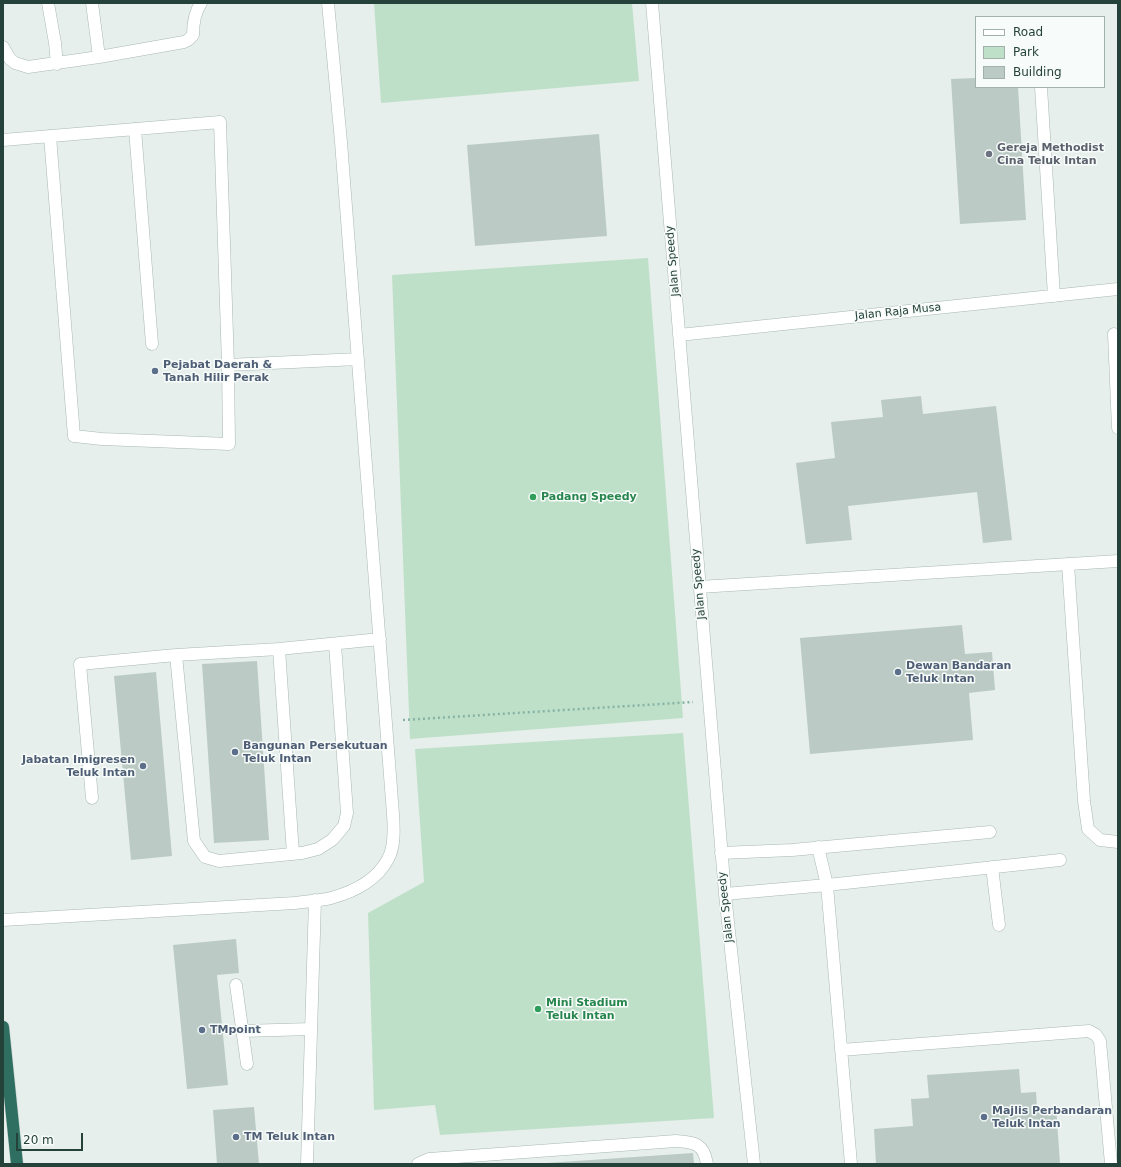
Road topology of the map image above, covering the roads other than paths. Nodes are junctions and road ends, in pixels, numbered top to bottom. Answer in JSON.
{"nodes":[{"id":1,"x":48,"y":3,"type":"edge"},
{"id":2,"x":92,"y":3,"type":"edge"},
{"id":3,"x":201,"y":3,"type":"edge"},
{"id":4,"x":328,"y":3,"type":"edge"},
{"id":5,"x":652,"y":3,"type":"edge"},
{"id":6,"x":3,"y":47,"type":"edge"},
{"id":7,"x":99,"y":58,"type":"junction"},
{"id":8,"x":57,"y":64,"type":"junction"},
{"id":9,"x":1041,"y":88,"type":"edge"},
{"id":10,"x":135,"y":129,"type":"junction"},
{"id":11,"x":50,"y":136,"type":"junction"},
{"id":12,"x":3,"y":140,"type":"edge"},
{"id":13,"x":1118,"y":289,"type":"edge"},
{"id":14,"x":1054,"y":296,"type":"junction"},
{"id":15,"x":1114,"y":334,"type":"dead end"},
{"id":16,"x":679,"y":335,"type":"junction"},
{"id":17,"x":152,"y":344,"type":"dead end"},
{"id":18,"x":358,"y":359,"type":"junction"},
{"id":19,"x":228,"y":365,"type":"junction"},
{"id":20,"x":1118,"y":428,"type":"edge"},
{"id":21,"x":1118,"y":561,"type":"edge"},
{"id":22,"x":1068,"y":564,"type":"junction"},
{"id":23,"x":699,"y":587,"type":"junction"},
{"id":24,"x":380,"y":639,"type":"junction"},
{"id":25,"x":335,"y":644,"type":"junction"},
{"id":26,"x":279,"y":648,"type":"junction"},
{"id":27,"x":176,"y":655,"type":"junction"},
{"id":28,"x":92,"y":798,"type":"dead end"},
{"id":29,"x":990,"y":832,"type":"dead end"},
{"id":30,"x":1118,"y":842,"type":"edge"},
{"id":31,"x":818,"y":847,"type":"junction"},
{"id":32,"x":721,"y":853,"type":"junction"},
{"id":33,"x":293,"y":854,"type":"junction"},
{"id":34,"x":1060,"y":860,"type":"dead end"},
{"id":35,"x":992,"y":868,"type":"junction"},
{"id":36,"x":827,"y":885,"type":"junction"},
{"id":37,"x":725,"y":894,"type":"junction"},
{"id":38,"x":315,"y":900,"type":"junction"},
{"id":39,"x":3,"y":920,"type":"edge"},
{"id":40,"x":999,"y":925,"type":"dead end"},
{"id":41,"x":236,"y":985,"type":"dead end"},
{"id":42,"x":3,"y":1027,"type":"edge"},
{"id":43,"x":311,"y":1029,"type":"junction"},
{"id":44,"x":242,"y":1030,"type":"junction"},
{"id":45,"x":841,"y":1050,"type":"junction"},
{"id":46,"x":247,"y":1064,"type":"dead end"},
{"id":47,"x":460,"y":1161,"type":"edge"},
{"id":48,"x":17,"y":1164,"type":"edge"},
{"id":49,"x":307,"y":1164,"type":"edge"},
{"id":50,"x":418,"y":1164,"type":"edge"},
{"id":51,"x":707,"y":1164,"type":"edge"},
{"id":52,"x":754,"y":1164,"type":"edge"},
{"id":53,"x":851,"y":1164,"type":"edge"},
{"id":54,"x":1111,"y":1164,"type":"edge"}],
"edges":[{"from":1,"to":8,"type":"street"},
{"from":2,"to":7,"type":"street"},
{"from":3,"to":7,"type":"street"},
{"from":4,"to":18,"type":"street"},
{"from":5,"to":16,"type":"street","name":"Jalan Speedy"},
{"from":6,"to":8,"type":"street"},
{"from":7,"to":8,"type":"street"},
{"from":9,"to":14,"type":"street"},
{"from":10,"to":11,"type":"street"},
{"from":10,"to":17,"type":"street"},
{"from":10,"to":19,"type":"street"},
{"from":11,"to":12,"type":"street"},
{"from":11,"to":19,"type":"street"},
{"from":13,"to":14,"type":"street","name":"Jalan Raja Musa"},
{"from":14,"to":16,"type":"street","name":"Jalan Raja Musa"},
{"from":15,"to":20,"type":"street"},
{"from":16,"to":23,"type":"street","name":"Jalan Speedy"},
{"from":18,"to":19,"type":"street"},
{"from":18,"to":24,"type":"street"},
{"from":21,"to":22,"type":"street"},
{"from":22,"to":23,"type":"street"},
{"from":22,"to":30,"type":"street"},
{"from":23,"to":32,"type":"street","name":"Jalan Speedy"},
{"from":24,"to":25,"type":"street"},
{"from":24,"to":38,"type":"street"},
{"from":25,"to":26,"type":"street"},
{"from":25,"to":33,"type":"street"},
{"from":26,"to":27,"type":"street"},
{"from":26,"to":33,"type":"street"},
{"from":27,"to":28,"type":"street"},
{"from":27,"to":33,"type":"street"},
{"from":29,"to":31,"type":"street"},
{"from":31,"to":32,"type":"street"},
{"from":31,"to":36,"type":"street"},
{"from":32,"to":37,"type":"street","name":"Jalan Speedy"},
{"from":34,"to":35,"type":"street"},
{"from":35,"to":36,"type":"street"},
{"from":35,"to":40,"type":"street"},
{"from":36,"to":37,"type":"street"},
{"from":36,"to":45,"type":"street"},
{"from":37,"to":52,"type":"street","name":"Jalan Speedy"},
{"from":38,"to":39,"type":"street"},
{"from":38,"to":43,"type":"street"},
{"from":41,"to":44,"type":"street"},
{"from":42,"to":48,"type":"highway"},
{"from":43,"to":44,"type":"street"},
{"from":43,"to":49,"type":"street"},
{"from":44,"to":46,"type":"street"},
{"from":45,"to":53,"type":"street"},
{"from":45,"to":54,"type":"street"},
{"from":47,"to":50,"type":"street"},
{"from":47,"to":51,"type":"street"}]}
